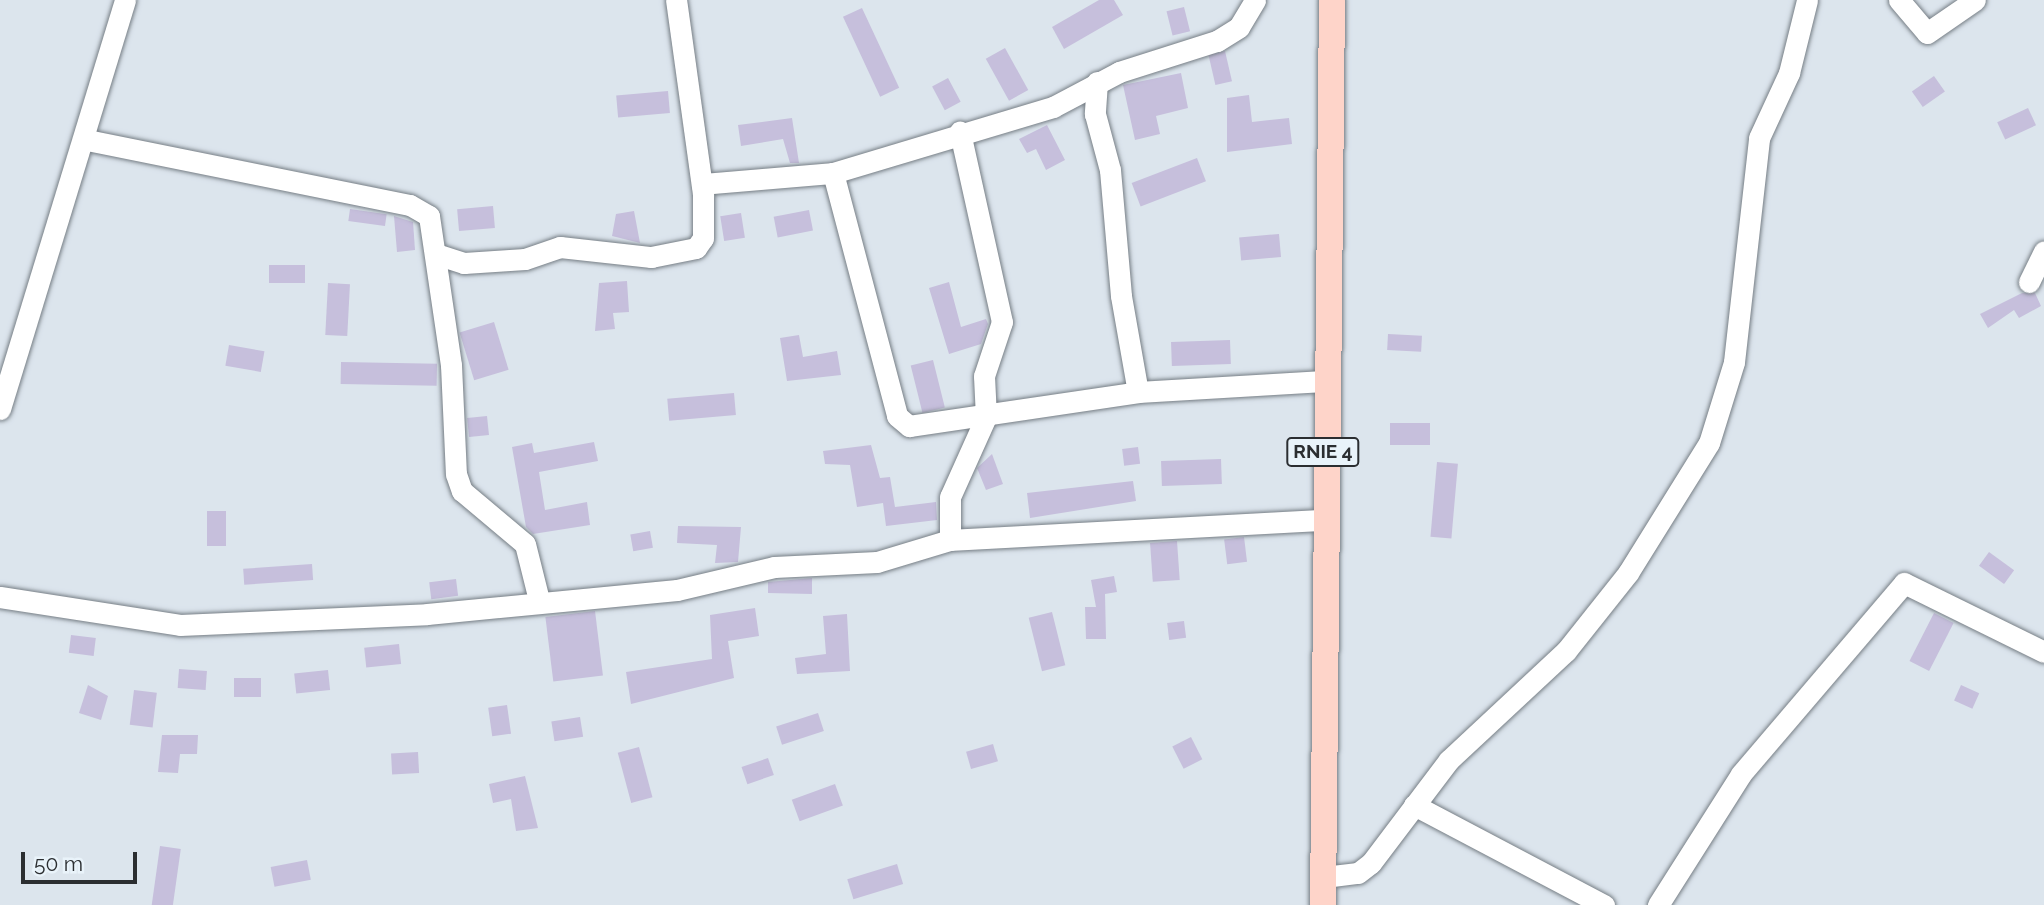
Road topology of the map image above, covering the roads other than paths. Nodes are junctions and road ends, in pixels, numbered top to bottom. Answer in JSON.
{"nodes":[{"id":1,"x":125,"y":0,"type":"edge"},
{"id":2,"x":676,"y":0,"type":"edge"},
{"id":3,"x":1255,"y":0,"type":"edge"},
{"id":4,"x":1332,"y":0,"type":"edge"},
{"id":5,"x":1807,"y":0,"type":"edge"},
{"id":6,"x":1899,"y":0,"type":"edge"},
{"id":7,"x":1975,"y":0,"type":"edge"},
{"id":8,"x":1097,"y":82,"type":"junction"},
{"id":9,"x":960,"y":132,"type":"junction"},
{"id":10,"x":87,"y":140,"type":"junction"},
{"id":11,"x":833,"y":173,"type":"junction"},
{"id":12,"x":702,"y":184,"type":"junction"},
{"id":13,"x":2044,"y":251,"type":"edge"},
{"id":14,"x":439,"y":255,"type":"junction"},
{"id":15,"x":464,"y":263,"type":"junction"},
{"id":16,"x":442,"y":281,"type":"junction"},
{"id":17,"x":2029,"y":282,"type":"dead end"},
{"id":18,"x":1324,"y":381,"type":"junction"},
{"id":19,"x":1139,"y":392,"type":"junction"},
{"id":20,"x":0,"y":409,"type":"edge"},
{"id":21,"x":986,"y":417,"type":"junction"},
{"id":22,"x":1323,"y":520,"type":"junction"},
{"id":23,"x":950,"y":540,"type":"junction"},
{"id":24,"x":0,"y":597,"type":"edge"},
{"id":25,"x":539,"y":600,"type":"junction"},
{"id":26,"x":2044,"y":652,"type":"edge"},
{"id":27,"x":1414,"y":805,"type":"junction"},
{"id":28,"x":1324,"y":877,"type":"junction"},
{"id":29,"x":1323,"y":905,"type":"edge"},
{"id":30,"x":1604,"y":905,"type":"edge"},
{"id":31,"x":1657,"y":905,"type":"edge"}],
"edges":[{"from":1,"to":10,"type":"street"},
{"from":2,"to":12,"type":"street"},
{"from":3,"to":8,"type":"street"},
{"from":4,"to":18,"type":"main road","number":"RNIE 4"},
{"from":5,"to":27,"type":"street"},
{"from":6,"to":7,"type":"street"},
{"from":8,"to":9,"type":"street"},
{"from":8,"to":19,"type":"street"},
{"from":9,"to":11,"type":"street"},
{"from":9,"to":21,"type":"street"},
{"from":10,"to":14,"type":"street"},
{"from":10,"to":20,"type":"street"},
{"from":11,"to":12,"type":"street"},
{"from":11,"to":21,"type":"street"},
{"from":12,"to":15,"type":"street"},
{"from":13,"to":17,"type":"street"},
{"from":14,"to":15,"type":"street"},
{"from":14,"to":16,"type":"street"},
{"from":15,"to":16,"type":"street"},
{"from":16,"to":25,"type":"street"},
{"from":18,"to":19,"type":"street"},
{"from":18,"to":22,"type":"main road","number":"RNIE 4"},
{"from":19,"to":21,"type":"street"},
{"from":21,"to":23,"type":"street"},
{"from":22,"to":23,"type":"street"},
{"from":22,"to":28,"type":"main road","number":"RNIE 4"},
{"from":23,"to":25,"type":"street"},
{"from":24,"to":25,"type":"street"},
{"from":26,"to":31,"type":"street"},
{"from":27,"to":28,"type":"street"},
{"from":27,"to":30,"type":"street"},
{"from":28,"to":29,"type":"main road","number":"RNIE 4"}]}
